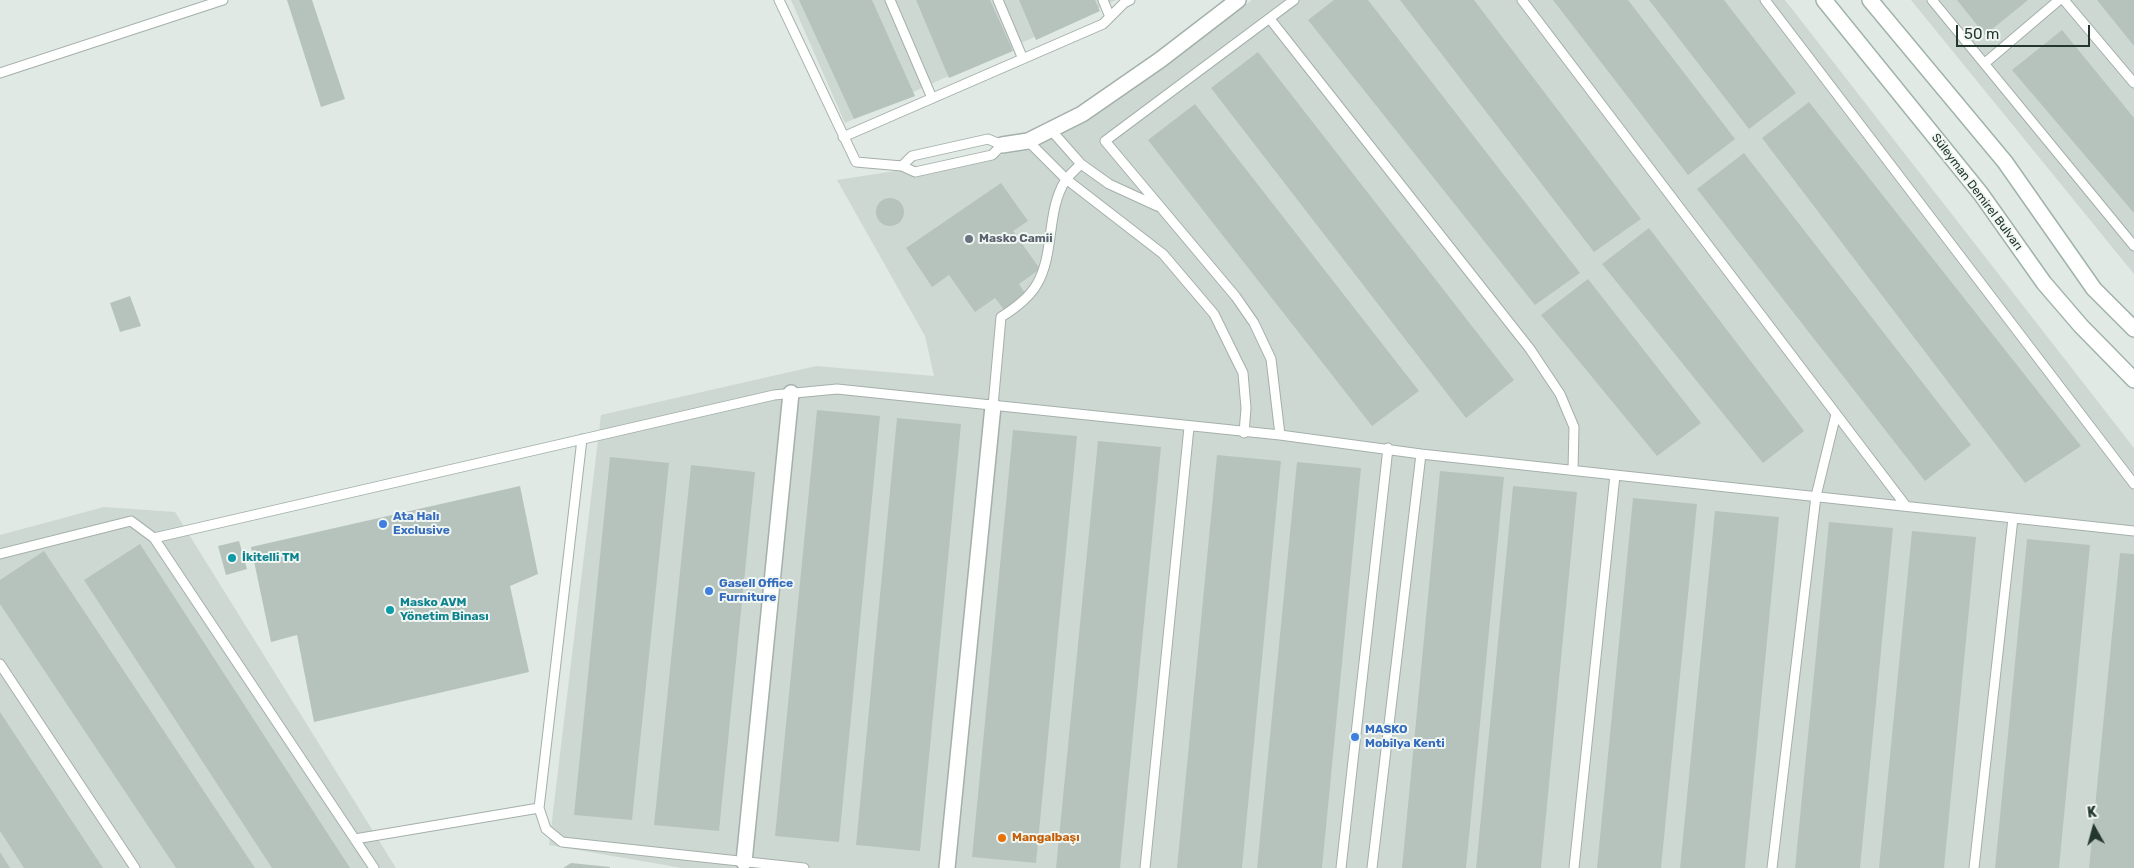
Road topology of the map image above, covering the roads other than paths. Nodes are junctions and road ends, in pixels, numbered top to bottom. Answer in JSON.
{"nodes":[{"id":1,"x":223,"y":0,"type":"edge"},
{"id":2,"x":779,"y":0,"type":"edge"},
{"id":3,"x":890,"y":0,"type":"edge"},
{"id":4,"x":998,"y":0,"type":"edge"},
{"id":5,"x":1103,"y":0,"type":"edge"},
{"id":6,"x":1130,"y":0,"type":"edge"},
{"id":7,"x":1238,"y":0,"type":"edge"},
{"id":8,"x":1294,"y":0,"type":"edge"},
{"id":9,"x":1522,"y":0,"type":"edge"},
{"id":10,"x":1765,"y":0,"type":"edge"},
{"id":11,"x":1824,"y":0,"type":"edge"},
{"id":12,"x":1870,"y":0,"type":"edge"},
{"id":13,"x":1932,"y":0,"type":"edge"},
{"id":14,"x":2059,"y":0,"type":"edge"},
{"id":15,"x":2064,"y":0,"type":"edge"},
{"id":16,"x":1110,"y":16,"type":"junction"},
{"id":17,"x":1270,"y":19,"type":"junction"},
{"id":18,"x":1023,"y":59,"type":"junction"},
{"id":19,"x":1985,"y":62,"type":"junction"},
{"id":20,"x":0,"y":73,"type":"edge"},
{"id":21,"x":2134,"y":83,"type":"edge"},
{"id":22,"x":932,"y":98,"type":"junction"},
{"id":23,"x":1052,"y":130,"type":"junction"},
{"id":24,"x":842,"y":137,"type":"junction"},
{"id":25,"x":1028,"y":141,"type":"junction"},
{"id":26,"x":1002,"y":145,"type":"junction"},
{"id":27,"x":1081,"y":164,"type":"junction"},
{"id":28,"x":902,"y":166,"type":"junction"},
{"id":29,"x":1066,"y":179,"type":"junction"},
{"id":30,"x":1160,"y":208,"type":"junction"},
{"id":31,"x":2134,"y":246,"type":"edge"},
{"id":32,"x":2134,"y":330,"type":"edge"},
{"id":33,"x":2134,"y":380,"type":"edge"},
{"id":34,"x":791,"y":394,"type":"junction"},
{"id":35,"x":993,"y":406,"type":"junction"},
{"id":36,"x":1836,"y":414,"type":"junction"},
{"id":37,"x":1189,"y":427,"type":"junction"},
{"id":38,"x":1244,"y":433,"type":"junction"},
{"id":39,"x":1280,"y":435,"type":"junction"},
{"id":40,"x":582,"y":439,"type":"junction"},
{"id":41,"x":1388,"y":448,"type":"junction"},
{"id":42,"x":1421,"y":454,"type":"junction"},
{"id":43,"x":1573,"y":470,"type":"junction"},
{"id":44,"x":1615,"y":475,"type":"junction"},
{"id":45,"x":2134,"y":484,"type":"edge"},
{"id":46,"x":1816,"y":496,"type":"junction"},
{"id":47,"x":1906,"y":506,"type":"junction"},
{"id":48,"x":2013,"y":518,"type":"junction"},
{"id":49,"x":2134,"y":531,"type":"edge"},
{"id":50,"x":154,"y":538,"type":"junction"},
{"id":51,"x":0,"y":554,"type":"edge"},
{"id":52,"x":0,"y":664,"type":"edge"},
{"id":53,"x":539,"y":808,"type":"junction"},
{"id":54,"x":355,"y":839,"type":"junction"},
{"id":55,"x":744,"y":862,"type":"junction"},
{"id":56,"x":136,"y":868,"type":"edge"},
{"id":57,"x":374,"y":868,"type":"edge"},
{"id":58,"x":804,"y":868,"type":"edge"},
{"id":59,"x":947,"y":868,"type":"edge"},
{"id":60,"x":1144,"y":868,"type":"edge"},
{"id":61,"x":1341,"y":868,"type":"edge"},
{"id":62,"x":1372,"y":868,"type":"edge"},
{"id":63,"x":1574,"y":868,"type":"edge"},
{"id":64,"x":1772,"y":868,"type":"edge"},
{"id":65,"x":1974,"y":868,"type":"edge"}],
"edges":[{"from":1,"to":20,"type":"lane"},
{"from":2,"to":24,"type":"lane"},
{"from":3,"to":22,"type":"lane"},
{"from":4,"to":18,"type":"lane"},
{"from":5,"to":16,"type":"lane"},
{"from":6,"to":16,"type":"lane"},
{"from":7,"to":23,"type":"street"},
{"from":8,"to":17,"type":"lane"},
{"from":9,"to":36,"type":"lane"},
{"from":10,"to":45,"type":"lane"},
{"from":11,"to":33,"type":"street","name":"Süleyman Demirel Bulvarı"},
{"from":12,"to":32,"type":"street"},
{"from":13,"to":19,"type":"lane"},
{"from":14,"to":19,"type":"lane"},
{"from":15,"to":21,"type":"lane"},
{"from":16,"to":18,"type":"lane"},
{"from":17,"to":30,"type":"lane"},
{"from":17,"to":43,"type":"lane"},
{"from":18,"to":22,"type":"lane"},
{"from":19,"to":31,"type":"lane"},
{"from":22,"to":24,"type":"lane"},
{"from":23,"to":25,"type":"street"},
{"from":23,"to":27,"type":"lane"},
{"from":24,"to":28,"type":"lane"},
{"from":25,"to":26,"type":"street"},
{"from":25,"to":29,"type":"lane"},
{"from":26,"to":28,"type":"lane"},
{"from":26,"to":28,"type":"lane"},
{"from":27,"to":29,"type":"lane"},
{"from":27,"to":30,"type":"lane"},
{"from":29,"to":35,"type":"lane"},
{"from":29,"to":38,"type":"lane"},
{"from":30,"to":39,"type":"lane"},
{"from":34,"to":35,"type":"lane"},
{"from":34,"to":40,"type":"lane"},
{"from":34,"to":55,"type":"street"},
{"from":35,"to":37,"type":"lane"},
{"from":35,"to":59,"type":"street"},
{"from":36,"to":46,"type":"lane"},
{"from":36,"to":47,"type":"lane"},
{"from":37,"to":38,"type":"lane"},
{"from":37,"to":60,"type":"lane"},
{"from":38,"to":39,"type":"lane"},
{"from":39,"to":41,"type":"lane"},
{"from":40,"to":50,"type":"lane"},
{"from":40,"to":53,"type":"lane"},
{"from":41,"to":42,"type":"lane"},
{"from":41,"to":61,"type":"lane"},
{"from":42,"to":43,"type":"lane"},
{"from":42,"to":62,"type":"lane"},
{"from":43,"to":44,"type":"lane"},
{"from":44,"to":46,"type":"lane"},
{"from":44,"to":63,"type":"lane"},
{"from":46,"to":47,"type":"lane"},
{"from":46,"to":64,"type":"lane"},
{"from":47,"to":48,"type":"lane"},
{"from":48,"to":49,"type":"lane"},
{"from":48,"to":65,"type":"lane"},
{"from":50,"to":51,"type":"lane"},
{"from":50,"to":54,"type":"lane"},
{"from":52,"to":56,"type":"lane"},
{"from":53,"to":54,"type":"lane"},
{"from":53,"to":55,"type":"lane"},
{"from":54,"to":57,"type":"lane"},
{"from":55,"to":58,"type":"lane"}]}
